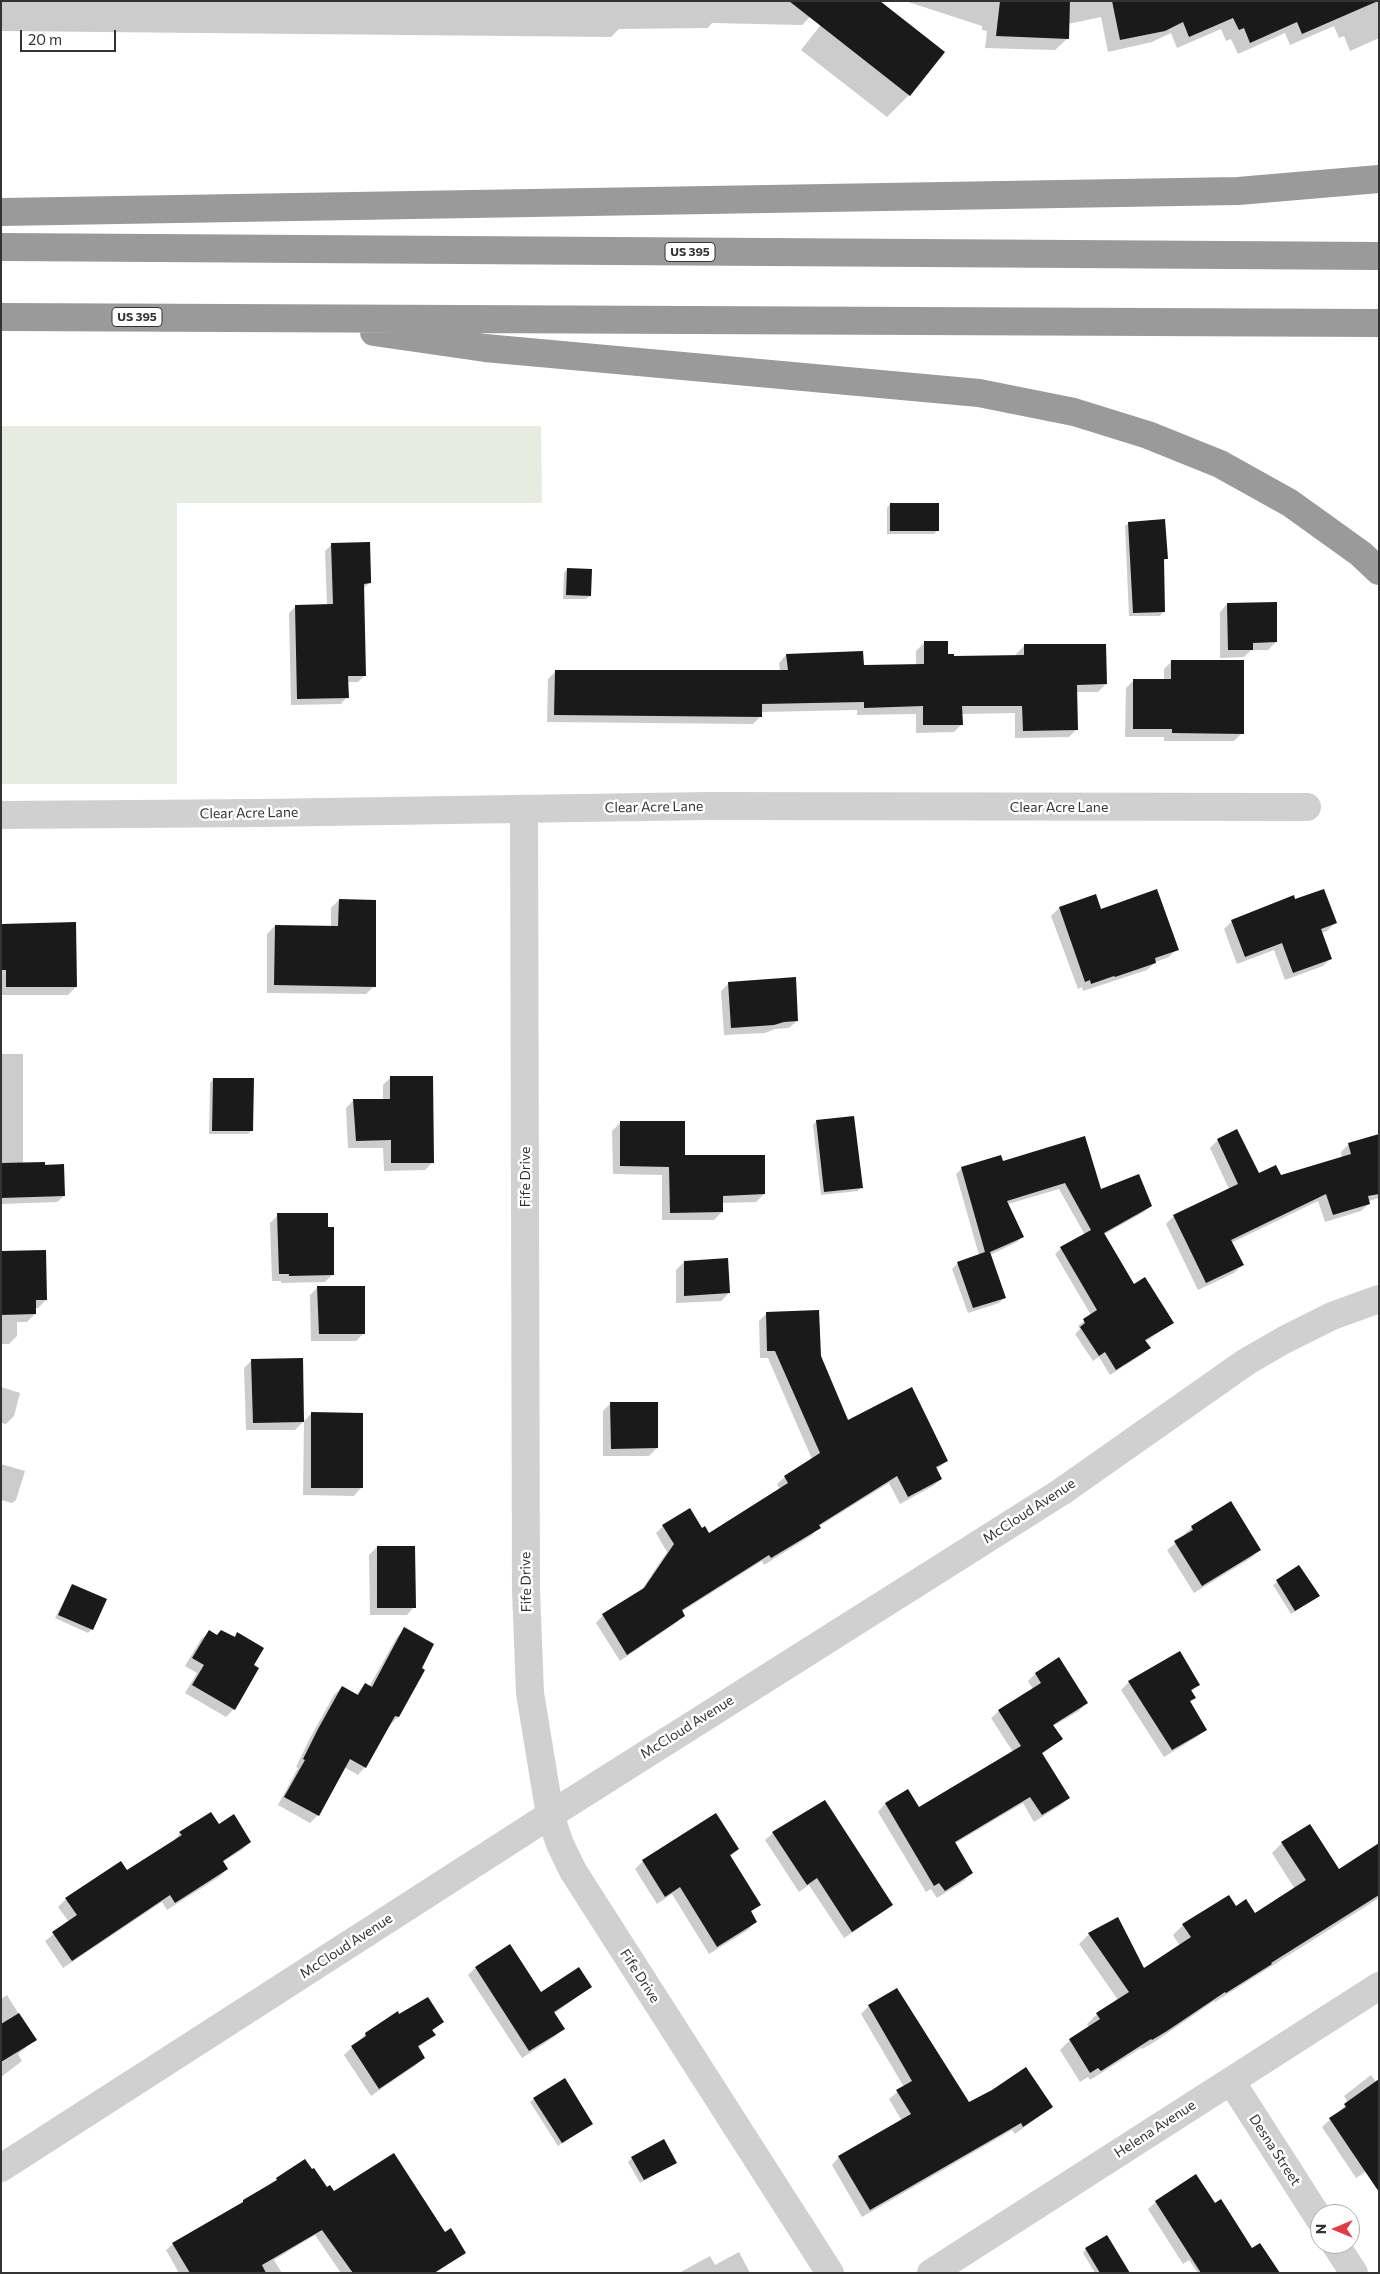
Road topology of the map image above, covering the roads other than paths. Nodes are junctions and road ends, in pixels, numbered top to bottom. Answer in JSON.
{"nodes":[{"id":1,"x":1379,"y":179,"type":"edge"},
{"id":2,"x":1,"y":212,"type":"edge"},
{"id":3,"x":1,"y":247,"type":"edge"},
{"id":4,"x":1379,"y":256,"type":"edge"},
{"id":5,"x":1,"y":317,"type":"edge"},
{"id":6,"x":273,"y":318,"type":"junction"},
{"id":7,"x":1379,"y":323,"type":"edge"},
{"id":8,"x":1379,"y":571,"type":"edge"},
{"id":9,"x":1307,"y":807,"type":"dead end"},
{"id":10,"x":524,"y":809,"type":"junction"},
{"id":11,"x":1,"y":815,"type":"edge"},
{"id":12,"x":1379,"y":1299,"type":"edge"},
{"id":13,"x":550,"y":1814,"type":"junction"},
{"id":14,"x":1379,"y":1986,"type":"edge"},
{"id":15,"x":1231,"y":2081,"type":"junction"},
{"id":16,"x":1,"y":2168,"type":"edge"},
{"id":17,"x":1310,"y":2204,"type":"edge"},
{"id":18,"x":1342,"y":2254,"type":"edge"},
{"id":19,"x":830,"y":2273,"type":"edge"},
{"id":20,"x":931,"y":2273,"type":"edge"},
{"id":21,"x":1354,"y":2273,"type":"edge"}],
"edges":[{"from":1,"to":2,"type":"highway"},
{"from":3,"to":4,"type":"highway","number":"US 395"},
{"from":5,"to":6,"type":"highway","number":"US 395"},
{"from":6,"to":7,"type":"highway","number":"US 395"},
{"from":6,"to":8,"type":"highway"},
{"from":9,"to":10,"type":"street","name":"Clear Acre Lane"},
{"from":10,"to":11,"type":"street","name":"Clear Acre Lane"},
{"from":10,"to":13,"type":"street","name":"Fife Drive"},
{"from":12,"to":13,"type":"street","name":"McCloud Avenue"},
{"from":13,"to":16,"type":"street","name":"McCloud Avenue"},
{"from":13,"to":19,"type":"street","name":"Fife Drive"},
{"from":14,"to":15,"type":"street","name":"Helena Avenue"},
{"from":15,"to":17,"type":"street","name":"Desna Street"},
{"from":15,"to":20,"type":"street","name":"Helena Avenue"},
{"from":18,"to":21,"type":"street"}]}
